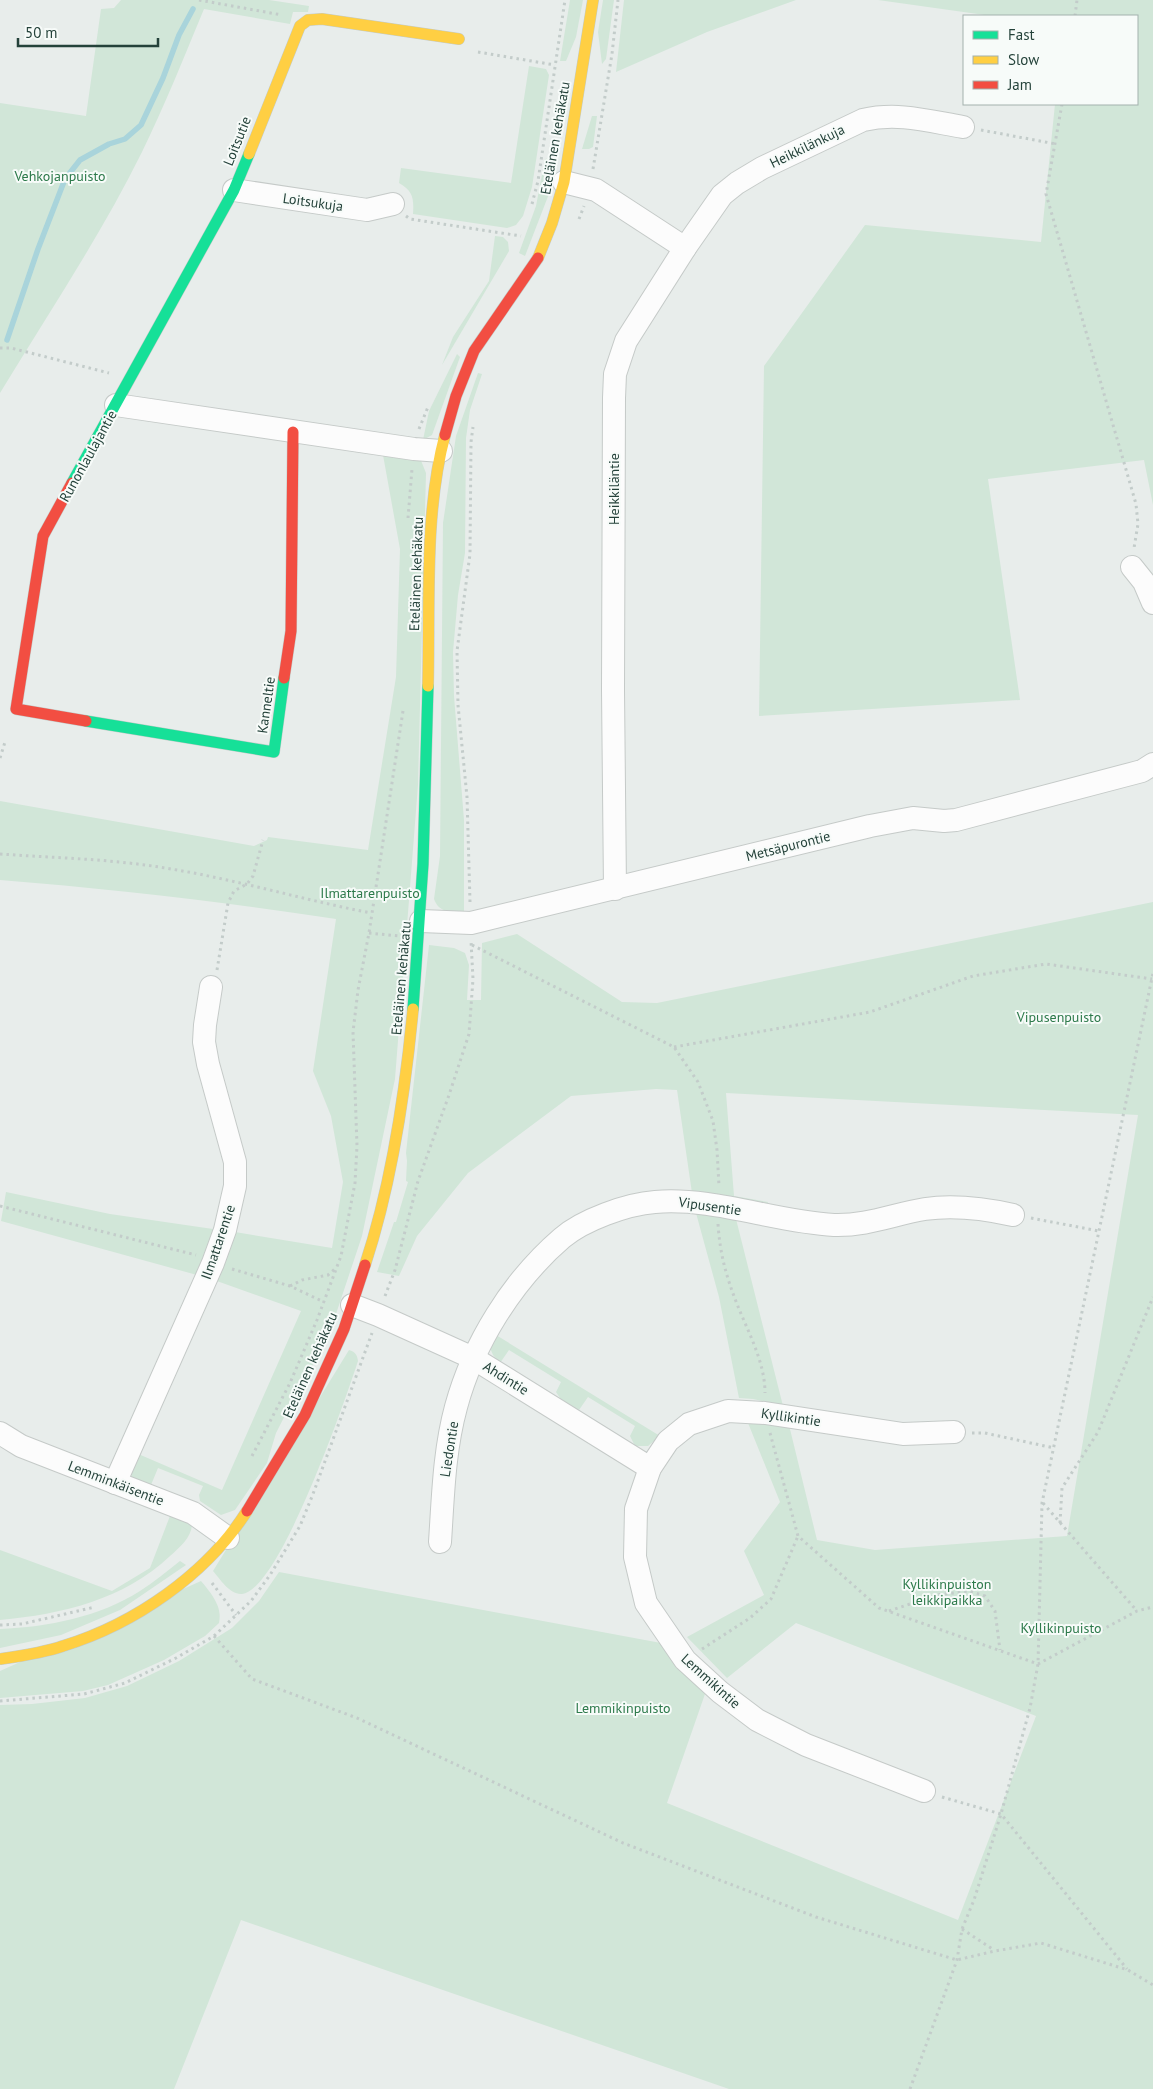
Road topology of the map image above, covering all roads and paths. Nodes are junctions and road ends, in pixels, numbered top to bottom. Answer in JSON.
{"nodes":[{"id":1,"x":199,"y":0,"type":"edge"},
{"id":2,"x":566,"y":0,"type":"edge"},
{"id":3,"x":593,"y":0,"type":"edge"},
{"id":4,"x":618,"y":0,"type":"edge"},
{"id":5,"x":1077,"y":0,"type":"edge"},
{"id":6,"x":1075,"y":15,"type":"edge"},
{"id":7,"x":308,"y":20,"type":"junction"},
{"id":8,"x":459,"y":39,"type":"joint"},
{"id":9,"x":555,"y":64,"type":"junction"},
{"id":10,"x":1062,"y":105,"type":"edge"},
{"id":11,"x":963,"y":127,"type":"joint"},
{"id":12,"x":1056,"y":144,"type":"junction"},
{"id":13,"x":564,"y":182,"type":"junction"},
{"id":14,"x":588,"y":188,"type":"junction"},
{"id":15,"x":234,"y":190,"type":"junction"},
{"id":16,"x":392,"y":204,"type":"joint"},
{"id":17,"x":531,"y":206,"type":"dead end"},
{"id":18,"x":575,"y":227,"type":"dead end"},
{"id":19,"x":524,"y":228,"type":"dead end"},
{"id":20,"x":521,"y":236,"type":"junction"},
{"id":21,"x":518,"y":244,"type":"dead end"},
{"id":22,"x":685,"y":248,"type":"junction"},
{"id":23,"x":0,"y":348,"type":"edge"},
{"id":24,"x":131,"y":378,"type":"junction"},
{"id":25,"x":430,"y":402,"type":"dead end"},
{"id":26,"x":116,"y":404,"type":"junction"},
{"id":27,"x":473,"y":425,"type":"dead end"},
{"id":28,"x":293,"y":432,"type":"junction"},
{"id":29,"x":414,"y":449,"type":"junction"},
{"id":30,"x":441,"y":451,"type":"junction"},
{"id":31,"x":408,"y":524,"type":"dead end"},
{"id":32,"x":1132,"y":567,"type":"joint"},
{"id":33,"x":1153,"y":603,"type":"edge"},
{"id":34,"x":404,"y":706,"type":"dead end"},
{"id":35,"x":16,"y":709,"type":"joint"},
{"id":36,"x":5,"y":742,"type":"dead end"},
{"id":37,"x":0,"y":758,"type":"edge"},
{"id":38,"x":1153,"y":764,"type":"edge"},
{"id":39,"x":263,"y":840,"type":"dead end"},
{"id":40,"x":0,"y":854,"type":"edge"},
{"id":41,"x":247,"y":884,"type":"junction"},
{"id":42,"x":615,"y":889,"type":"junction"},
{"id":43,"x":371,"y":913,"type":"junction"},
{"id":44,"x":421,"y":921,"type":"junction"},
{"id":45,"x":471,"y":934,"type":"junction"},
{"id":46,"x":1153,"y":973,"type":"edge"},
{"id":47,"x":1153,"y":979,"type":"edge"},
{"id":48,"x":211,"y":987,"type":"joint"},
{"id":49,"x":674,"y":1047,"type":"junction"},
{"id":50,"x":0,"y":1206,"type":"edge"},
{"id":51,"x":718,"y":1206,"type":"junction"},
{"id":52,"x":1013,"y":1215,"type":"joint"},
{"id":53,"x":1099,"y":1231,"type":"junction"},
{"id":54,"x":213,"y":1263,"type":"junction"},
{"id":55,"x":336,"y":1268,"type":"junction"},
{"id":56,"x":290,"y":1286,"type":"junction"},
{"id":57,"x":1153,"y":1297,"type":"edge"},
{"id":58,"x":324,"y":1302,"type":"junction"},
{"id":59,"x":352,"y":1305,"type":"junction"},
{"id":60,"x":378,"y":1315,"type":"junction"},
{"id":61,"x":473,"y":1358,"type":"junction"},
{"id":62,"x":765,"y":1413,"type":"junction"},
{"id":63,"x":0,"y":1432,"type":"edge"},
{"id":64,"x":954,"y":1432,"type":"joint"},
{"id":65,"x":1054,"y":1448,"type":"junction"},
{"id":66,"x":251,"y":1458,"type":"dead end"},
{"id":67,"x":650,"y":1468,"type":"junction"},
{"id":68,"x":115,"y":1483,"type":"junction"},
{"id":69,"x":1042,"y":1503,"type":"junction"},
{"id":70,"x":1060,"y":1523,"type":"junction"},
{"id":71,"x":798,"y":1536,"type":"junction"},
{"id":72,"x":228,"y":1538,"type":"junction"},
{"id":73,"x":440,"y":1542,"type":"dead end"},
{"id":74,"x":100,"y":1606,"type":"dead end"},
{"id":75,"x":1153,"y":1607,"type":"edge"},
{"id":76,"x":888,"y":1611,"type":"junction"},
{"id":77,"x":1137,"y":1611,"type":"junction"},
{"id":78,"x":0,"y":1625,"type":"edge"},
{"id":79,"x":214,"y":1636,"type":"junction"},
{"id":80,"x":1000,"y":1650,"type":"junction"},
{"id":81,"x":0,"y":1659,"type":"edge"},
{"id":82,"x":685,"y":1660,"type":"junction"},
{"id":83,"x":1038,"y":1664,"type":"junction"},
{"id":84,"x":0,"y":1701,"type":"edge"},
{"id":85,"x":924,"y":1791,"type":"joint"},
{"id":86,"x":1001,"y":1814,"type":"junction"},
{"id":87,"x":962,"y":1929,"type":"junction"},
{"id":88,"x":995,"y":1951,"type":"junction"},
{"id":89,"x":957,"y":1960,"type":"junction"},
{"id":90,"x":1128,"y":1970,"type":"junction"},
{"id":91,"x":1153,"y":1985,"type":"edge"},
{"id":92,"x":910,"y":2089,"type":"edge"}],
"edges":[{"from":1,"to":7,"type":"path"},
{"from":2,"to":9,"type":"path"},
{"from":3,"to":13,"type":"street","name":"Eteläinen kehäkatu"},
{"from":4,"to":14,"type":"path"},
{"from":5,"to":6,"type":"path"},
{"from":7,"to":8,"type":"street"},
{"from":7,"to":15,"type":"street","name":"Loitsutie"},
{"from":8,"to":9,"type":"path"},
{"from":9,"to":17,"type":"path"},
{"from":10,"to":12,"type":"path"},
{"from":11,"to":12,"type":"path"},
{"from":11,"to":22,"type":"street","name":"Heikkilänkuja"},
{"from":12,"to":32,"type":"path"},
{"from":13,"to":14,"type":"street"},
{"from":13,"to":30,"type":"street","name":"Eteläinen kehäkatu"},
{"from":14,"to":18,"type":"path"},
{"from":14,"to":22,"type":"street"},
{"from":15,"to":16,"type":"street","name":"Loitsukuja"},
{"from":15,"to":24,"type":"street","name":"Loitsutie"},
{"from":16,"to":20,"type":"path"},
{"from":19,"to":20,"type":"path"},
{"from":20,"to":21,"type":"path"},
{"from":22,"to":42,"type":"street","name":"Heikkiläntie"},
{"from":23,"to":24,"type":"path"},
{"from":24,"to":26,"type":"street","name":"Loitsutie"},
{"from":25,"to":29,"type":"path"},
{"from":26,"to":28,"type":"street","name":"Runonlaulajantie"},
{"from":26,"to":35,"type":"street","name":"Runonlaulajantie"},
{"from":27,"to":45,"type":"path"},
{"from":28,"to":29,"type":"street","name":"Runonlaulajantie"},
{"from":28,"to":35,"type":"street","name":"Kanneltie"},
{"from":29,"to":30,"type":"street","name":"Runonlaulajantie"},
{"from":29,"to":31,"type":"path"},
{"from":30,"to":44,"type":"street","name":"Eteläinen kehäkatu"},
{"from":32,"to":33,"type":"street"},
{"from":34,"to":43,"type":"path"},
{"from":36,"to":37,"type":"path"},
{"from":38,"to":42,"type":"street","name":"Metsäpurontie"},
{"from":39,"to":41,"type":"path"},
{"from":40,"to":41,"type":"path"},
{"from":41,"to":43,"type":"path"},
{"from":41,"to":48,"type":"path"},
{"from":42,"to":45,"type":"street","name":"Metsäpurontie"},
{"from":43,"to":55,"type":"path"},
{"from":44,"to":45,"type":"street","name":"Metsäpurontie"},
{"from":44,"to":59,"type":"street","name":"Eteläinen kehäkatu"},
{"from":45,"to":49,"type":"path"},
{"from":45,"to":60,"type":"path"},
{"from":46,"to":47,"type":"path"},
{"from":47,"to":49,"type":"path"},
{"from":47,"to":53,"type":"path"},
{"from":48,"to":54,"type":"street","name":"Ilmattarentie"},
{"from":49,"to":51,"type":"path"},
{"from":50,"to":54,"type":"path"},
{"from":51,"to":52,"type":"street","name":"Vipusentie"},
{"from":51,"to":61,"type":"street","name":"Vipusentie"},
{"from":51,"to":62,"type":"path"},
{"from":52,"to":53,"type":"path"},
{"from":53,"to":65,"type":"path"},
{"from":54,"to":56,"type":"path"},
{"from":54,"to":68,"type":"street","name":"Ilmattarentie"},
{"from":55,"to":56,"type":"path"},
{"from":55,"to":58,"type":"path"},
{"from":56,"to":58,"type":"path"},
{"from":57,"to":70,"type":"path"},
{"from":58,"to":66,"type":"path"},
{"from":59,"to":60,"type":"street","name":"Ahdintie"},
{"from":59,"to":72,"type":"street","name":"Eteläinen kehäkatu"},
{"from":60,"to":61,"type":"street","name":"Ahdintie"},
{"from":60,"to":79,"type":"path"},
{"from":61,"to":67,"type":"street","name":"Ahdintie"},
{"from":61,"to":73,"type":"street","name":"Liedontie"},
{"from":62,"to":64,"type":"street","name":"Kyllikintie"},
{"from":62,"to":67,"type":"street","name":"Kyllikintie"},
{"from":62,"to":71,"type":"path"},
{"from":63,"to":68,"type":"street","name":"Lemminkäisentie"},
{"from":64,"to":65,"type":"path"},
{"from":65,"to":69,"type":"path"},
{"from":67,"to":82,"type":"street","name":"Lemmikintie"},
{"from":68,"to":72,"type":"street","name":"Lemminkäisentie"},
{"from":69,"to":70,"type":"path"},
{"from":69,"to":83,"type":"path"},
{"from":70,"to":77,"type":"path"},
{"from":71,"to":76,"type":"path"},
{"from":71,"to":82,"type":"path"},
{"from":72,"to":81,"type":"street","name":"Eteläinen kehäkatu"},
{"from":74,"to":78,"type":"path"},
{"from":75,"to":77,"type":"path"},
{"from":76,"to":80,"type":"path"},
{"from":76,"to":80,"type":"path"},
{"from":77,"to":83,"type":"path"},
{"from":79,"to":84,"type":"path"},
{"from":79,"to":89,"type":"path"},
{"from":80,"to":83,"type":"path"},
{"from":82,"to":85,"type":"street","name":"Lemmikintie"},
{"from":83,"to":86,"type":"path"},
{"from":85,"to":86,"type":"path"},
{"from":86,"to":87,"type":"path"},
{"from":86,"to":90,"type":"path"},
{"from":87,"to":88,"type":"path"},
{"from":87,"to":89,"type":"path"},
{"from":88,"to":89,"type":"path"},
{"from":88,"to":90,"type":"path"},
{"from":89,"to":92,"type":"path"},
{"from":90,"to":91,"type":"path"}]}
